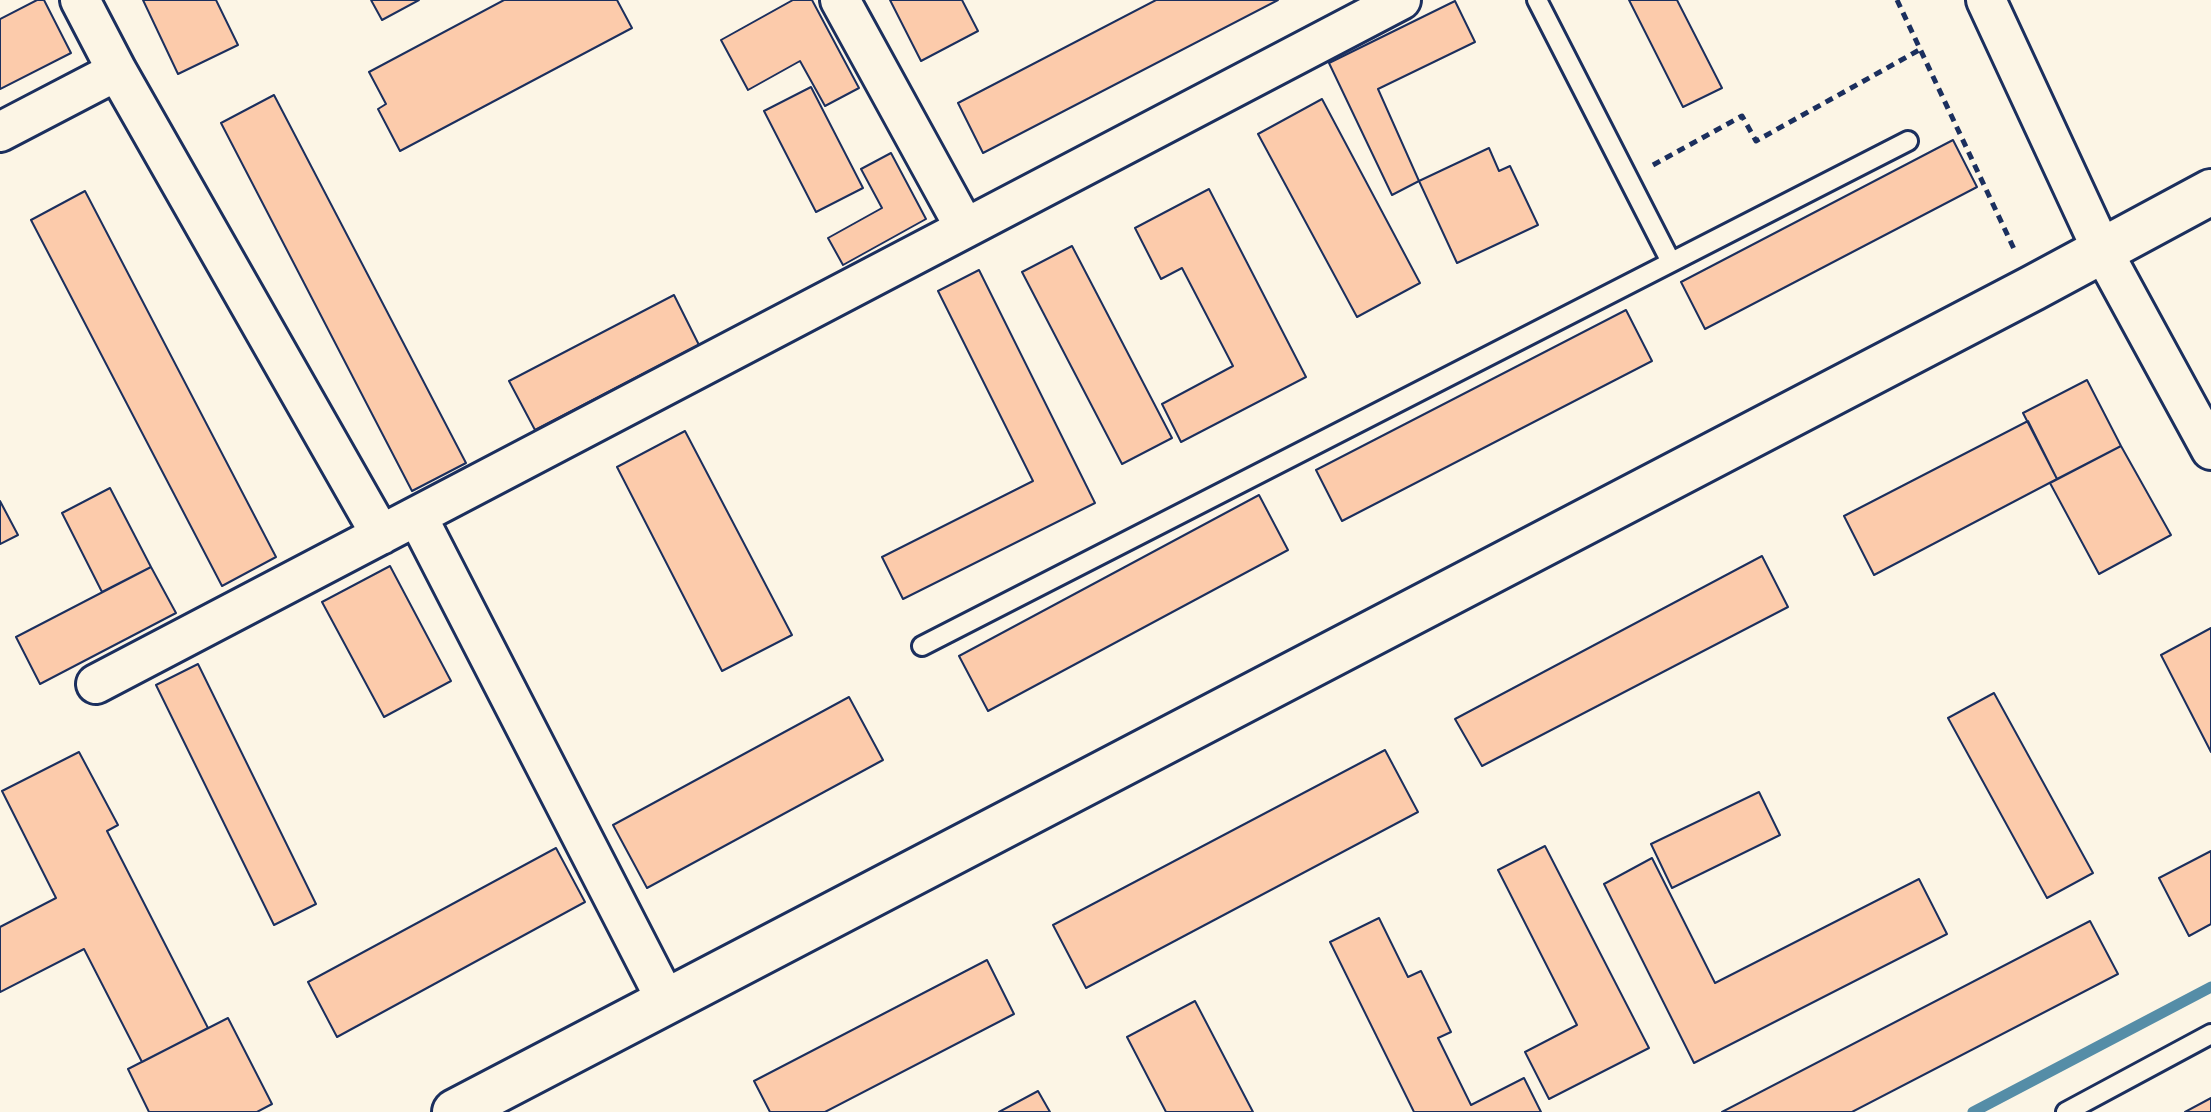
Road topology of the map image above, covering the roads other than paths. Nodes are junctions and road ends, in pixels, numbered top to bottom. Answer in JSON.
{"nodes":[{"id":1,"x":80,"y":0,"type":"edge"},
{"id":2,"x":840,"y":0,"type":"edge"},
{"id":3,"x":1401,"y":0,"type":"edge"},
{"id":4,"x":1537,"y":0,"type":"edge"},
{"id":5,"x":1986,"y":0,"type":"edge"},
{"id":6,"x":117,"y":71,"type":"junction"},
{"id":7,"x":0,"y":132,"type":"edge"},
{"id":8,"x":1908,"y":141,"type":"dead end"},
{"id":9,"x":2211,"y":192,"type":"edge"},
{"id":10,"x":965,"y":228,"type":"junction"},
{"id":11,"x":2102,"y":250,"type":"junction"},
{"id":12,"x":1671,"y":262,"type":"junction"},
{"id":13,"x":2211,"y":450,"type":"edge"},
{"id":14,"x":417,"y":516,"type":"junction"},
{"id":15,"x":381,"y":535,"type":"junction"},
{"id":16,"x":922,"y":646,"type":"dead end"},
{"id":17,"x":96,"y":684,"type":"dead end"},
{"id":18,"x":667,"y":1002,"type":"junction"},
{"id":19,"x":2211,"y":1034,"type":"edge"},
{"id":20,"x":455,"y":1112,"type":"edge"},
{"id":21,"x":2066,"y":1112,"type":"edge"}],
"edges":[{"from":1,"to":6,"type":"street"},
{"from":2,"to":10,"type":"street"},
{"from":3,"to":10,"type":"street"},
{"from":4,"to":12,"type":"lane"},
{"from":5,"to":11,"type":"street"},
{"from":6,"to":7,"type":"street"},
{"from":6,"to":15,"type":"street"},
{"from":8,"to":12,"type":"lane"},
{"from":9,"to":11,"type":"street"},
{"from":10,"to":14,"type":"street"},
{"from":11,"to":13,"type":"street"},
{"from":11,"to":18,"type":"street"},
{"from":12,"to":16,"type":"lane"},
{"from":14,"to":15,"type":"street"},
{"from":14,"to":18,"type":"street"},
{"from":15,"to":17,"type":"street"},
{"from":18,"to":20,"type":"street"},
{"from":19,"to":21,"type":"lane"}]}
